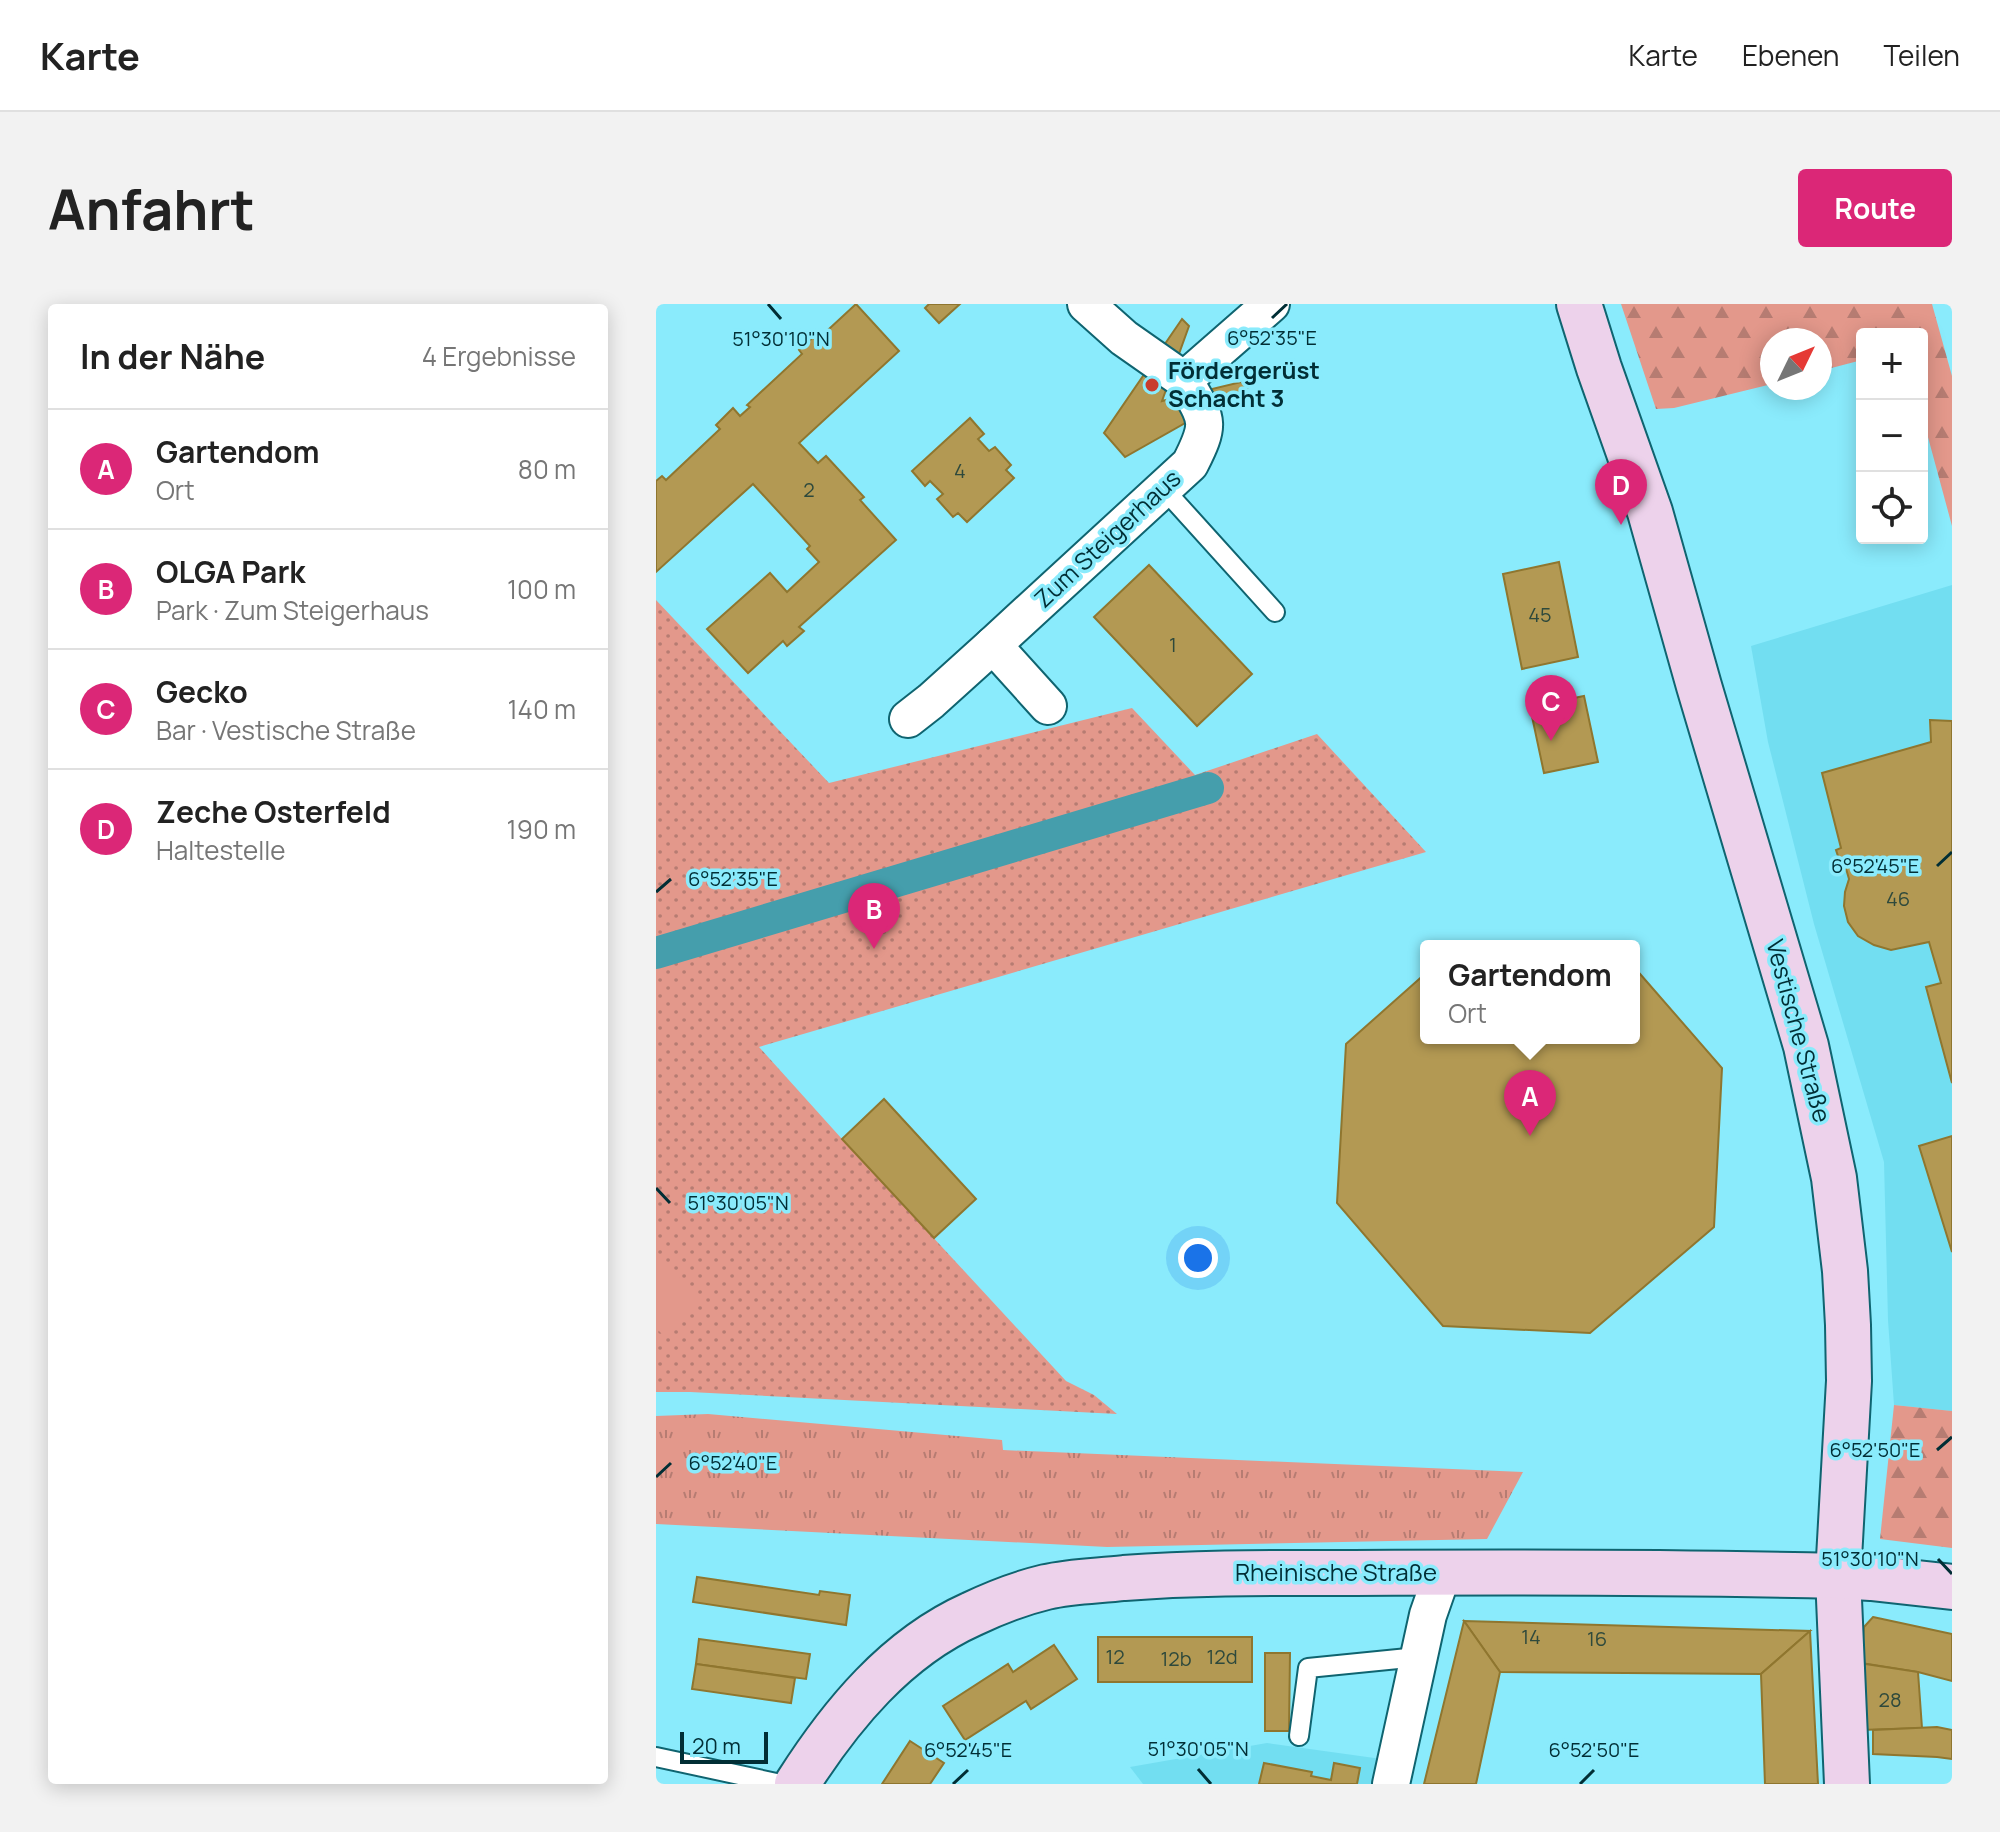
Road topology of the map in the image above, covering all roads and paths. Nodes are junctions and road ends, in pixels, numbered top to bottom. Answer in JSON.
{"nodes":[{"id":1,"x":1086,"y":304,"type":"edge"},
{"id":2,"x":1271,"y":304,"type":"edge"},
{"id":3,"x":1579,"y":304,"type":"edge"},
{"id":4,"x":1184,"y":380,"type":"junction"},
{"id":5,"x":1163,"y":488,"type":"junction"},
{"id":6,"x":1275,"y":612,"type":"dead end"},
{"id":7,"x":993,"y":645,"type":"junction"},
{"id":8,"x":1048,"y":706,"type":"dead end"},
{"id":9,"x":908,"y":719,"type":"dead end"},
{"id":10,"x":1443,"y":1572,"type":"junction"},
{"id":11,"x":1838,"y":1576,"type":"junction"},
{"id":12,"x":1952,"y":1587,"type":"edge"},
{"id":13,"x":1418,"y":1657,"type":"junction"},
{"id":14,"x":1299,"y":1736,"type":"dead end"},
{"id":15,"x":656,"y":1757,"type":"edge"},
{"id":16,"x":781,"y":1784,"type":"edge"},
{"id":17,"x":797,"y":1784,"type":"edge"},
{"id":18,"x":1391,"y":1784,"type":"edge"},
{"id":19,"x":1847,"y":1784,"type":"edge"}],
"edges":[{"from":1,"to":4,"type":"street","name":"Zum Steigerhaus"},
{"from":2,"to":4,"type":"street"},
{"from":3,"to":11,"type":"street","name":"Vestische Straße"},
{"from":4,"to":5,"type":"street","name":"Zum Steigerhaus"},
{"from":5,"to":6,"type":"lane"},
{"from":5,"to":7,"type":"street","name":"Zum Steigerhaus"},
{"from":7,"to":8,"type":"street"},
{"from":7,"to":9,"type":"street","name":"Zum Steigerhaus"},
{"from":10,"to":11,"type":"street","name":"Rheinische Straße"},
{"from":10,"to":13,"type":"street"},
{"from":10,"to":17,"type":"street","name":"Rheinische Straße"},
{"from":11,"to":12,"type":"street","name":"Rheinische Straße"},
{"from":11,"to":19,"type":"street","name":"Vestische Straße"},
{"from":13,"to":14,"type":"lane"},
{"from":13,"to":18,"type":"street"},
{"from":15,"to":16,"type":"lane"}]}
